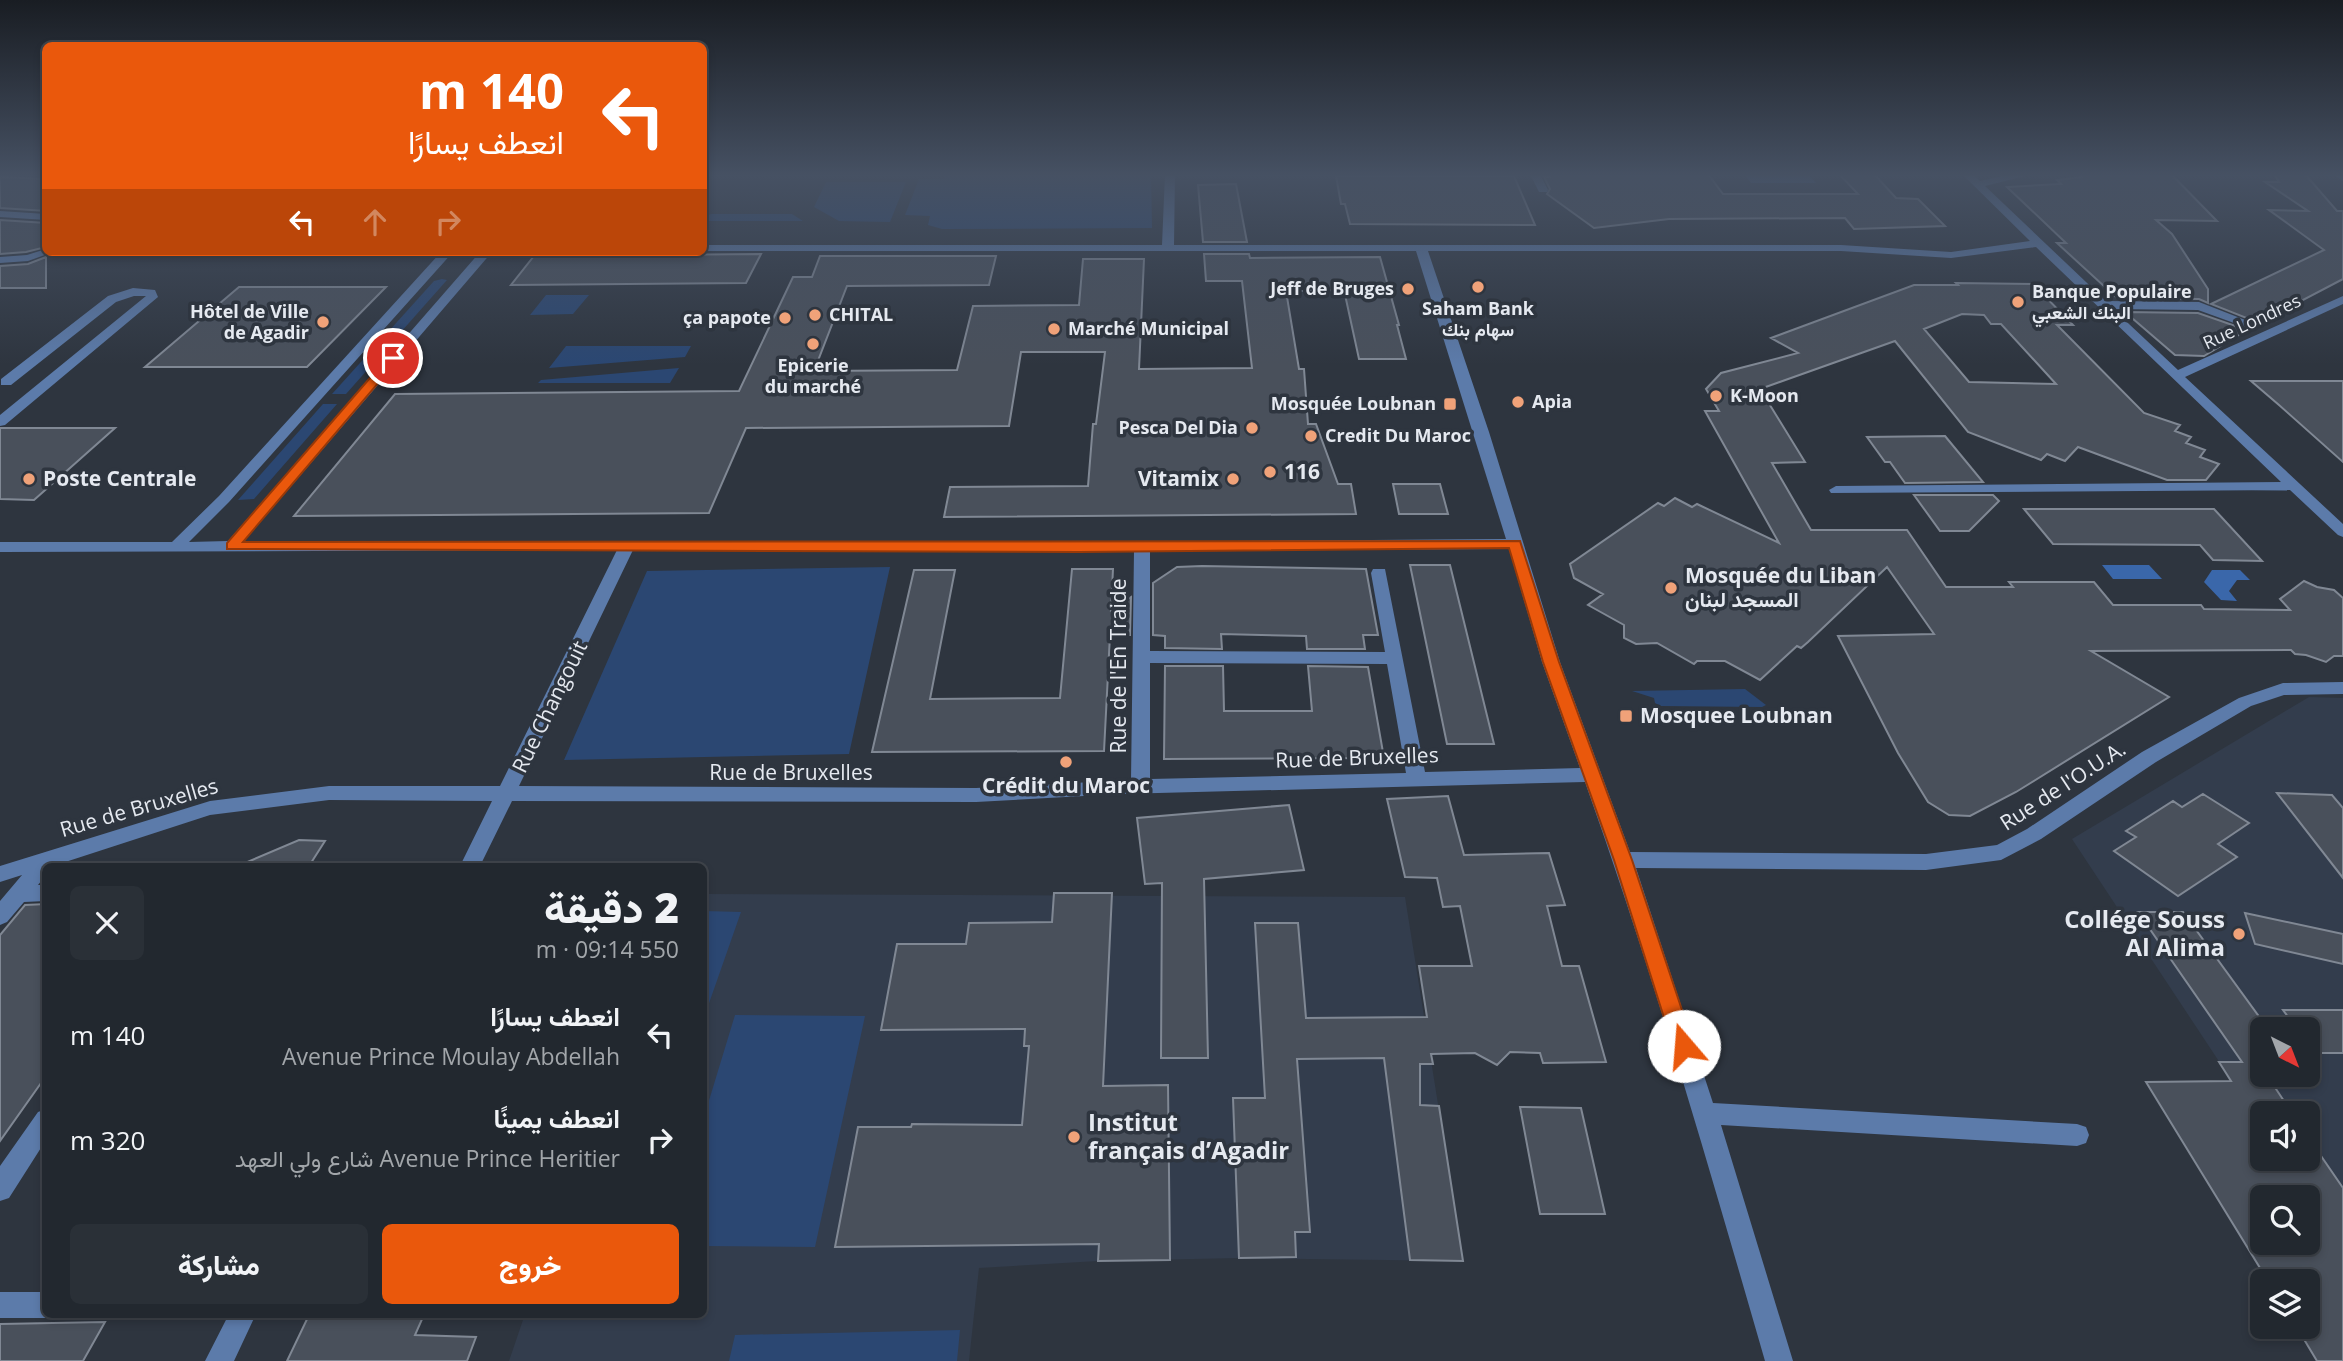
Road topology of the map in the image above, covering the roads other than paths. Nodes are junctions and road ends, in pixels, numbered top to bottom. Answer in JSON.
{"nodes":[{"id":1,"x":1168,"y":238,"type":"edge"},
{"id":2,"x":2034,"y":238,"type":"edge"},
{"id":3,"x":2040,"y":243,"type":"junction"},
{"id":4,"x":707,"y":248,"type":"edge"},
{"id":5,"x":1168,"y":248,"type":"junction"},
{"id":6,"x":1421,"y":248,"type":"junction"},
{"id":7,"x":42,"y":254,"type":"edge"},
{"id":8,"x":443,"y":256,"type":"edge"},
{"id":9,"x":483,"y":256,"type":"edge"},
{"id":10,"x":0,"y":260,"type":"edge"},
{"id":11,"x":2343,"y":300,"type":"edge"},
{"id":12,"x":2102,"y":305,"type":"junction"},
{"id":13,"x":2252,"y":325,"type":"dead end"},
{"id":14,"x":2176,"y":376,"type":"junction"},
{"id":15,"x":3,"y":382,"type":"edge"},
{"id":16,"x":49,"y":382,"type":"junction"},
{"id":17,"x":0,"y":422,"type":"edge"},
{"id":18,"x":2294,"y":486,"type":"junction"},
{"id":19,"x":1836,"y":490,"type":"dead end"},
{"id":20,"x":2343,"y":532,"type":"edge"},
{"id":21,"x":1515,"y":544,"type":"junction"},
{"id":22,"x":232,"y":546,"type":"junction"},
{"id":23,"x":627,"y":546,"type":"junction"},
{"id":24,"x":1142,"y":546,"type":"junction"},
{"id":25,"x":0,"y":547,"type":"edge"},
{"id":26,"x":175,"y":547,"type":"junction"},
{"id":27,"x":1379,"y":573,"type":"dead end"},
{"id":28,"x":1143,"y":657,"type":"junction"},
{"id":29,"x":1395,"y":658,"type":"junction"},
{"id":30,"x":2343,"y":688,"type":"edge"},
{"id":31,"x":1594,"y":775,"type":"junction"},
{"id":32,"x":1417,"y":780,"type":"junction"},
{"id":33,"x":1140,"y":787,"type":"junction"},
{"id":34,"x":507,"y":794,"type":"junction"},
{"id":35,"x":49,"y":857,"type":"junction"},
{"id":36,"x":1623,"y":860,"type":"junction"},
{"id":37,"x":44,"y":863,"type":"edge"},
{"id":38,"x":472,"y":863,"type":"edge"},
{"id":39,"x":42,"y":866,"type":"edge"},
{"id":40,"x":0,"y":874,"type":"edge"},
{"id":41,"x":42,"y":893,"type":"edge"},
{"id":42,"x":19,"y":894,"type":"junction"},
{"id":43,"x":0,"y":916,"type":"edge"},
{"id":44,"x":1705,"y":1113,"type":"junction"},
{"id":45,"x":42,"y":1125,"type":"edge"},
{"id":46,"x":2077,"y":1135,"type":"dead end"},
{"id":47,"x":0,"y":1189,"type":"edge"},
{"id":48,"x":0,"y":1305,"type":"edge"},
{"id":49,"x":42,"y":1305,"type":"edge"},
{"id":50,"x":241,"y":1318,"type":"edge"},
{"id":51,"x":219,"y":1361,"type":"edge"},
{"id":52,"x":1779,"y":1361,"type":"edge"}],
"edges":[{"from":1,"to":5,"type":"street"},
{"from":2,"to":3,"type":"street"},
{"from":3,"to":6,"type":"street"},
{"from":3,"to":12,"type":"street"},
{"from":4,"to":5,"type":"street"},
{"from":5,"to":6,"type":"street"},
{"from":6,"to":21,"type":"street"},
{"from":7,"to":10,"type":"street"},
{"from":8,"to":26,"type":"street"},
{"from":9,"to":22,"type":"street"},
{"from":11,"to":14,"type":"street","name":"Rue Londres"},
{"from":12,"to":13,"type":"street"},
{"from":12,"to":14,"type":"street"},
{"from":14,"to":18,"type":"street"},
{"from":15,"to":16,"type":"street"},
{"from":15,"to":16,"type":"street"},
{"from":16,"to":17,"type":"street"},
{"from":18,"to":19,"type":"street"},
{"from":18,"to":20,"type":"street"},
{"from":21,"to":24,"type":"street"},
{"from":21,"to":31,"type":"street"},
{"from":22,"to":23,"type":"street"},
{"from":22,"to":26,"type":"street"},
{"from":23,"to":24,"type":"street"},
{"from":23,"to":34,"type":"street","name":"Rue Changouit"},
{"from":24,"to":28,"type":"street","name":"Rue de l'En Traide"},
{"from":25,"to":26,"type":"street"},
{"from":27,"to":29,"type":"street"},
{"from":28,"to":29,"type":"street"},
{"from":28,"to":33,"type":"street","name":"Rue de l'En Traide"},
{"from":29,"to":32,"type":"street"},
{"from":30,"to":36,"type":"street","name":"Rue de l'O.U.A."},
{"from":31,"to":32,"type":"street","name":"Rue de Bruxelles"},
{"from":31,"to":36,"type":"street"},
{"from":32,"to":33,"type":"street","name":"Rue de Bruxelles"},
{"from":33,"to":34,"type":"street","name":"Rue de Bruxelles"},
{"from":34,"to":35,"type":"street","name":"Rue de Bruxelles"},
{"from":34,"to":38,"type":"street","name":"Rue Changouit"},
{"from":35,"to":37,"type":"street"},
{"from":35,"to":40,"type":"street","name":"Rue de Bruxelles"},
{"from":36,"to":44,"type":"street"},
{"from":39,"to":42,"type":"street"},
{"from":41,"to":42,"type":"street"},
{"from":42,"to":43,"type":"street"},
{"from":44,"to":46,"type":"street"},
{"from":44,"to":52,"type":"street"},
{"from":45,"to":47,"type":"street"},
{"from":48,"to":49,"type":"street"},
{"from":50,"to":51,"type":"street"}]}
